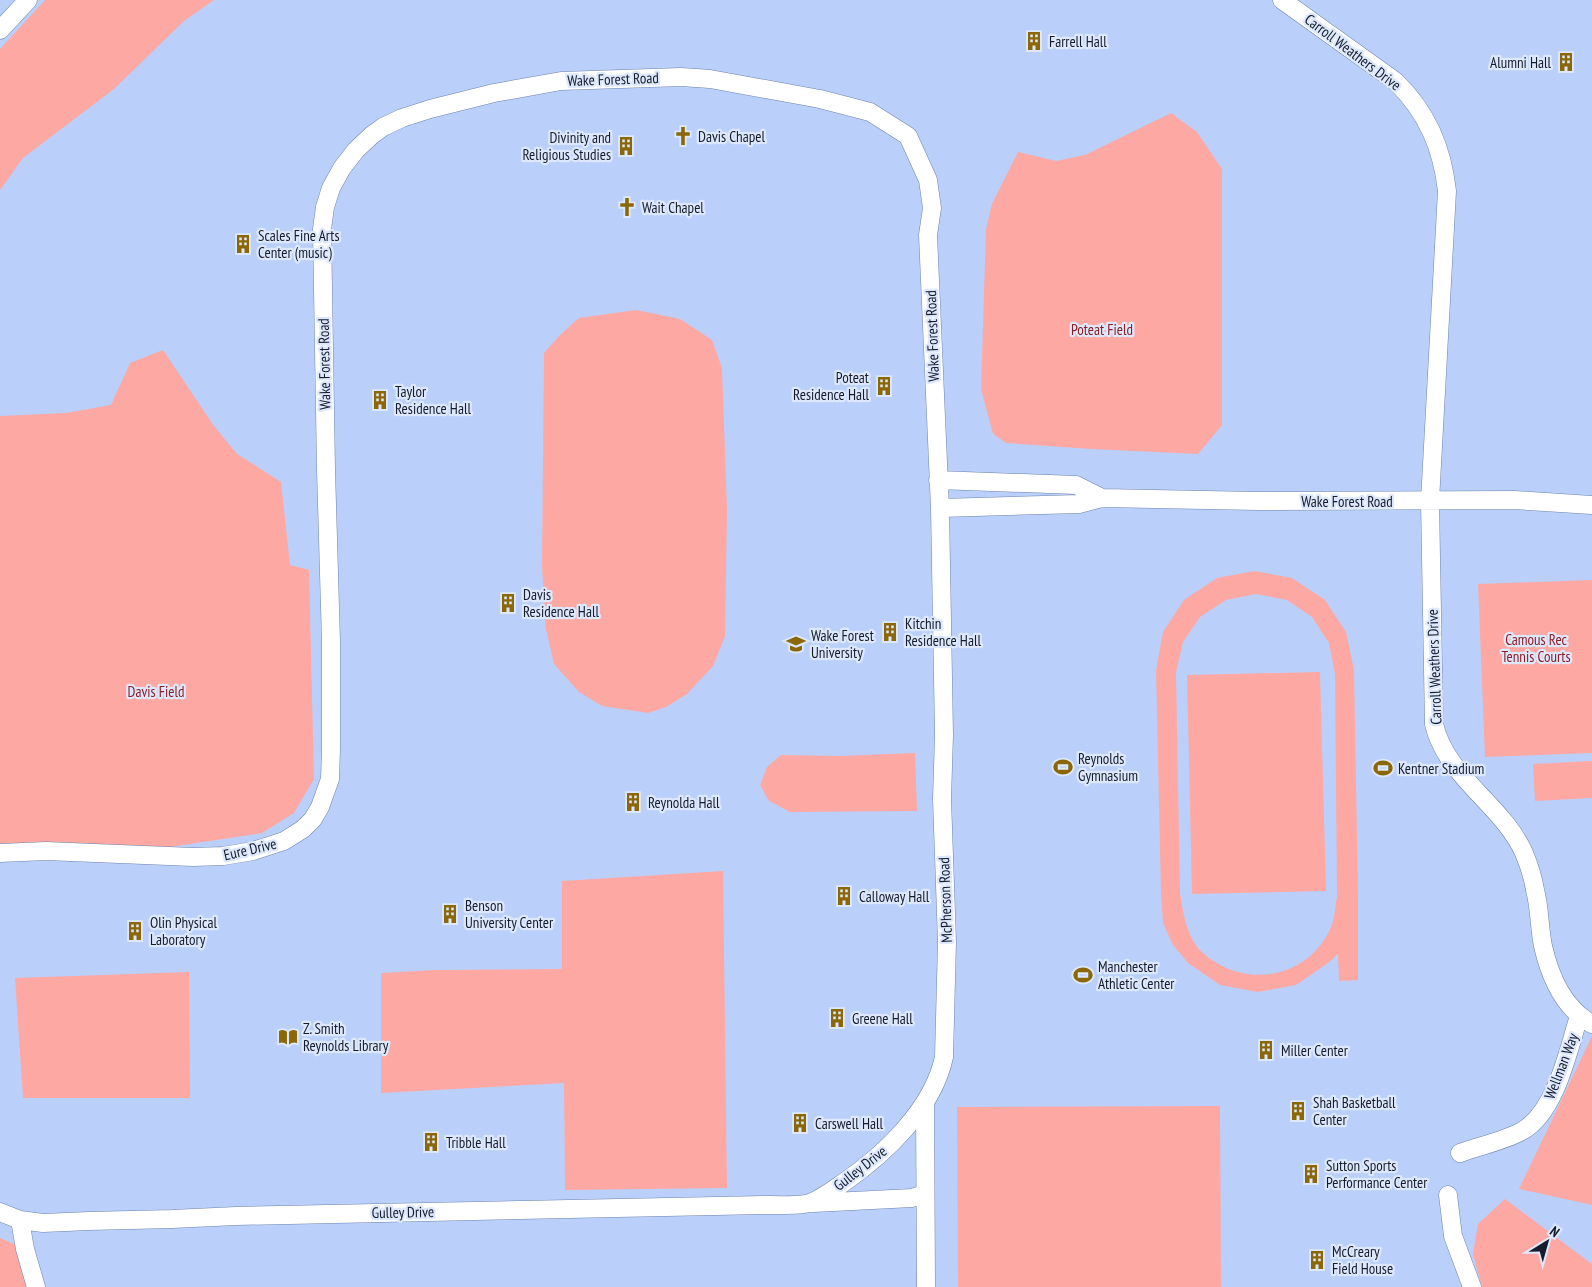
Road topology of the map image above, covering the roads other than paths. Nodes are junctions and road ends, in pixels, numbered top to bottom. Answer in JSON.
{"nodes":[{"id":1,"x":1282,"y":0,"type":"edge"},
{"id":2,"x":26,"y":1,"type":"edge"},
{"id":3,"x":0,"y":30,"type":"edge"},
{"id":4,"x":938,"y":480,"type":"junction"},
{"id":5,"x":1102,"y":498,"type":"junction"},
{"id":6,"x":1430,"y":501,"type":"junction"},
{"id":7,"x":1592,"y":504,"type":"edge"},
{"id":8,"x":940,"y":508,"type":"junction"},
{"id":9,"x":328,"y":523,"type":"joint"},
{"id":10,"x":0,"y":854,"type":"edge"},
{"id":11,"x":1586,"y":1020,"type":"edge"},
{"id":12,"x":925,"y":1103,"type":"junction"},
{"id":13,"x":1460,"y":1153,"type":"dead end"},
{"id":14,"x":924,"y":1194,"type":"junction"},
{"id":15,"x":1448,"y":1195,"type":"dead end"},
{"id":16,"x":809,"y":1203,"type":"junction"},
{"id":17,"x":0,"y":1212,"type":"edge"},
{"id":18,"x":20,"y":1220,"type":"junction"},
{"id":19,"x":36,"y":1287,"type":"edge"},
{"id":20,"x":926,"y":1287,"type":"edge"},
{"id":21,"x":1472,"y":1287,"type":"edge"}],
"edges":[{"from":1,"to":6,"type":"street","name":"Carroll Weathers Drive"},
{"from":2,"to":3,"type":"street"},
{"from":4,"to":5,"type":"street","name":"Wake Forest Road"},
{"from":4,"to":8,"type":"street","name":"Wake Forest Road"},
{"from":4,"to":9,"type":"street","name":"Wake Forest Road"},
{"from":5,"to":6,"type":"street","name":"Wake Forest Road"},
{"from":5,"to":8,"type":"street","name":"Wake Forest Road"},
{"from":6,"to":7,"type":"street","name":"Wake Forest Road"},
{"from":6,"to":11,"type":"street","name":"Carroll Weathers Drive"},
{"from":8,"to":12,"type":"street","name":"McPherson Road"},
{"from":9,"to":10,"type":"street","name":"Eure Drive"},
{"from":11,"to":13,"type":"street","name":"Wellman Way"},
{"from":12,"to":14,"type":"street","name":"McPherson Road"},
{"from":12,"to":16,"type":"street","name":"Gulley Drive"},
{"from":14,"to":16,"type":"street","name":"Gulley Drive"},
{"from":14,"to":20,"type":"street","name":"McPherson Road"},
{"from":15,"to":21,"type":"street"},
{"from":16,"to":18,"type":"street","name":"Gulley Drive"},
{"from":17,"to":18,"type":"street","name":"Gulley Drive"},
{"from":18,"to":19,"type":"street"}]}
